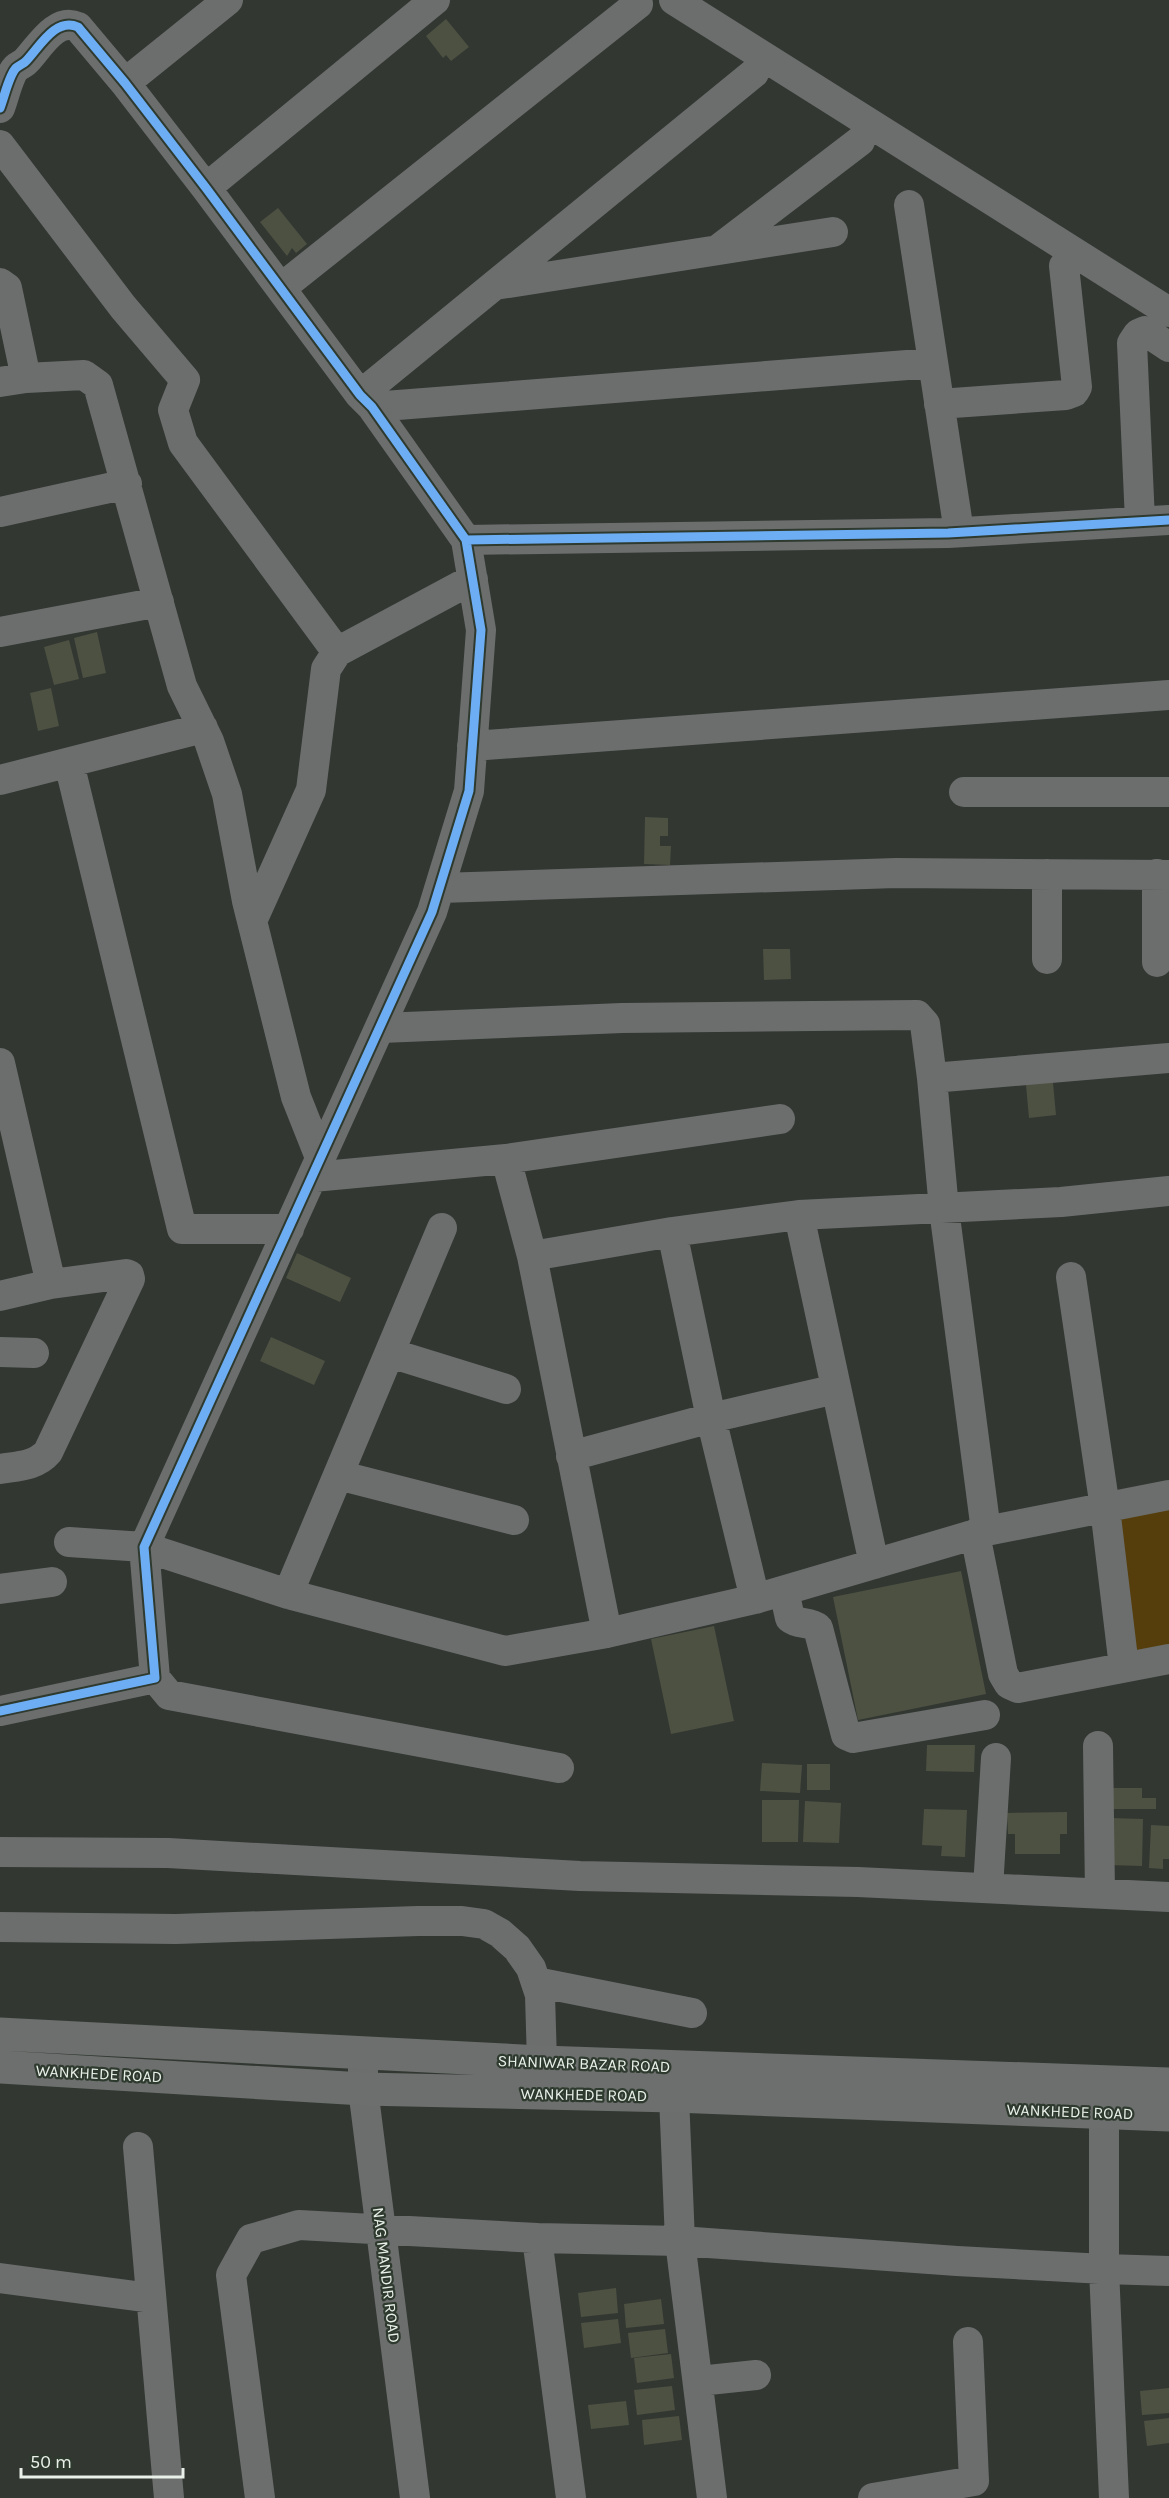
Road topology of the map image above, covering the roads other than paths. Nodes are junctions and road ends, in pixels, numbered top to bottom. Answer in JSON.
{"nodes":[{"id":1,"x":228,"y":0,"type":"edge"},
{"id":2,"x":435,"y":0,"type":"edge"},
{"id":3,"x":674,"y":0,"type":"edge"},
{"id":4,"x":638,"y":4,"type":"dead end"},
{"id":5,"x":69,"y":12,"type":"edge"},
{"id":6,"x":8,"y":63,"type":"edge"},
{"id":7,"x":754,"y":73,"type":"dead end"},
{"id":8,"x":125,"y":84,"type":"junction"},
{"id":9,"x":0,"y":108,"type":"edge"},
{"id":10,"x":860,"y":141,"type":"dead end"},
{"id":11,"x":0,"y":145,"type":"edge"},
{"id":12,"x":206,"y":188,"type":"junction"},
{"id":13,"x":909,"y":205,"type":"dead end"},
{"id":14,"x":833,"y":232,"type":"dead end"},
{"id":15,"x":717,"y":250,"type":"junction"},
{"id":16,"x":1064,"y":266,"type":"dead end"},
{"id":17,"x":0,"y":283,"type":"edge"},
{"id":18,"x":494,"y":285,"type":"junction"},
{"id":19,"x":281,"y":288,"type":"junction"},
{"id":20,"x":1169,"y":312,"type":"edge"},
{"id":21,"x":1169,"y":347,"type":"edge"},
{"id":22,"x":933,"y":363,"type":"junction"},
{"id":23,"x":13,"y":380,"type":"edge"},
{"id":24,"x":366,"y":401,"type":"junction"},
{"id":25,"x":939,"y":404,"type":"junction"},
{"id":26,"x":127,"y":484,"type":"junction"},
{"id":27,"x":0,"y":512,"type":"edge"},
{"id":28,"x":1169,"y":520,"type":"edge"},
{"id":29,"x":1140,"y":521,"type":"junction"},
{"id":30,"x":959,"y":532,"type":"junction"},
{"id":31,"x":466,"y":540,"type":"junction"},
{"id":32,"x":473,"y":579,"type":"junction"},
{"id":33,"x":159,"y":602,"type":"junction"},
{"id":34,"x":0,"y":632,"type":"edge"},
{"id":35,"x":337,"y":652,"type":"junction"},
{"id":36,"x":1169,"y":695,"type":"edge"},
{"id":37,"x":202,"y":728,"type":"junction"},
{"id":38,"x":472,"y":746,"type":"junction"},
{"id":39,"x":69,"y":764,"type":"junction"},
{"id":40,"x":0,"y":780,"type":"edge"},
{"id":41,"x":964,"y":792,"type":"dead end"},
{"id":42,"x":1169,"y":792,"type":"edge"},
{"id":43,"x":1047,"y":874,"type":"junction"},
{"id":44,"x":1163,"y":874,"type":"edge"},
{"id":45,"x":440,"y":888,"type":"junction"},
{"id":46,"x":252,"y":921,"type":"junction"},
{"id":47,"x":1047,"y":959,"type":"dead end"},
{"id":48,"x":1157,"y":962,"type":"dead end"},
{"id":49,"x":381,"y":1028,"type":"junction"},
{"id":50,"x":1169,"y":1058,"type":"edge"},
{"id":51,"x":0,"y":1063,"type":"edge"},
{"id":52,"x":932,"y":1078,"type":"junction"},
{"id":53,"x":780,"y":1119,"type":"dead end"},
{"id":54,"x":506,"y":1159,"type":"junction"},
{"id":55,"x":317,"y":1168,"type":"junction"},
{"id":56,"x":1169,"y":1191,"type":"edge"},
{"id":57,"x":944,"y":1209,"type":"junction"},
{"id":58,"x":799,"y":1215,"type":"junction"},
{"id":59,"x":442,"y":1228,"type":"dead end"},
{"id":60,"x":290,"y":1229,"type":"junction"},
{"id":61,"x":672,"y":1232,"type":"junction"},
{"id":62,"x":532,"y":1256,"type":"junction"},
{"id":63,"x":1071,"y":1277,"type":"dead end"},
{"id":64,"x":51,"y":1284,"type":"junction"},
{"id":65,"x":0,"y":1296,"type":"edge"},
{"id":66,"x":0,"y":1353,"type":"edge"},
{"id":67,"x":34,"y":1353,"type":"dead end"},
{"id":68,"x":390,"y":1353,"type":"junction"},
{"id":69,"x":506,"y":1389,"type":"dead end"},
{"id":70,"x":836,"y":1389,"type":"junction"},
{"id":71,"x":711,"y":1418,"type":"junction"},
{"id":72,"x":571,"y":1456,"type":"junction"},
{"id":73,"x":0,"y":1469,"type":"edge"},
{"id":74,"x":339,"y":1475,"type":"junction"},
{"id":75,"x":1169,"y":1495,"type":"edge"},
{"id":76,"x":1106,"y":1508,"type":"junction"},
{"id":77,"x":514,"y":1520,"type":"dead end"},
{"id":78,"x":980,"y":1533,"type":"junction"},
{"id":79,"x":69,"y":1542,"type":"dead end"},
{"id":80,"x":144,"y":1546,"type":"junction"},
{"id":81,"x":874,"y":1564,"type":"junction"},
{"id":82,"x":52,"y":1582,"type":"dead end"},
{"id":83,"x":0,"y":1589,"type":"edge"},
{"id":84,"x":784,"y":1591,"type":"junction"},
{"id":85,"x":288,"y":1594,"type":"junction"},
{"id":86,"x":755,"y":1599,"type":"junction"},
{"id":87,"x":607,"y":1633,"type":"junction"},
{"id":88,"x":1169,"y":1659,"type":"edge"},
{"id":89,"x":1124,"y":1667,"type":"junction"},
{"id":90,"x":155,"y":1678,"type":"junction"},
{"id":91,"x":0,"y":1711,"type":"edge"},
{"id":92,"x":985,"y":1715,"type":"dead end"},
{"id":93,"x":1098,"y":1746,"type":"dead end"},
{"id":94,"x":996,"y":1758,"type":"dead end"},
{"id":95,"x":559,"y":1768,"type":"dead end"},
{"id":96,"x":0,"y":1852,"type":"edge"},
{"id":97,"x":988,"y":1888,"type":"junction"},
{"id":98,"x":1101,"y":1893,"type":"junction"},
{"id":99,"x":1169,"y":1897,"type":"edge"},
{"id":100,"x":0,"y":1927,"type":"edge"},
{"id":101,"x":536,"y":1982,"type":"junction"},
{"id":102,"x":692,"y":2013,"type":"dead end"},
{"id":103,"x":0,"y":2034,"type":"edge"},
{"id":104,"x":363,"y":2052,"type":"junction"},
{"id":105,"x":542,"y":2062,"type":"junction"},
{"id":106,"x":0,"y":2067,"type":"edge"},
{"id":107,"x":1169,"y":2084,"type":"edge"},
{"id":108,"x":363,"y":2089,"type":"junction"},
{"id":109,"x":674,"y":2096,"type":"junction"},
{"id":110,"x":1104,"y":2112,"type":"junction"},
{"id":111,"x":1169,"y":2115,"type":"edge"},
{"id":112,"x":138,"y":2147,"type":"dead end"},
{"id":113,"x":382,"y":2230,"type":"junction"},
{"id":114,"x":537,"y":2238,"type":"junction"},
{"id":115,"x":680,"y":2241,"type":"junction"},
{"id":116,"x":1104,"y":2269,"type":"junction"},
{"id":117,"x":1169,"y":2271,"type":"edge"},
{"id":118,"x":0,"y":2278,"type":"edge"},
{"id":119,"x":151,"y":2298,"type":"junction"},
{"id":120,"x":968,"y":2342,"type":"dead end"},
{"id":121,"x":756,"y":2375,"type":"dead end"},
{"id":122,"x":699,"y":2381,"type":"junction"},
{"id":123,"x":974,"y":2490,"type":"edge"},
{"id":124,"x":170,"y":2498,"type":"edge"},
{"id":125,"x":260,"y":2498,"type":"edge"},
{"id":126,"x":416,"y":2498,"type":"edge"},
{"id":127,"x":571,"y":2498,"type":"edge"},
{"id":128,"x":712,"y":2498,"type":"edge"},
{"id":129,"x":873,"y":2498,"type":"edge"},
{"id":130,"x":1114,"y":2498,"type":"edge"}],
"edges":[{"from":1,"to":8,"type":"street"},
{"from":2,"to":12,"type":"street"},
{"from":3,"to":20,"type":"street"},
{"from":4,"to":19,"type":"street"},
{"from":5,"to":6,"type":"street"},
{"from":5,"to":8,"type":"street"},
{"from":6,"to":9,"type":"street"},
{"from":7,"to":18,"type":"street"},
{"from":8,"to":12,"type":"street"},
{"from":10,"to":15,"type":"street"},
{"from":11,"to":35,"type":"street"},
{"from":12,"to":19,"type":"street"},
{"from":13,"to":22,"type":"street"},
{"from":14,"to":15,"type":"street"},
{"from":15,"to":18,"type":"street"},
{"from":16,"to":25,"type":"street"},
{"from":17,"to":23,"type":"street"},
{"from":18,"to":24,"type":"street"},
{"from":19,"to":24,"type":"street"},
{"from":21,"to":29,"type":"street"},
{"from":22,"to":24,"type":"street"},
{"from":22,"to":25,"type":"street"},
{"from":23,"to":26,"type":"street"},
{"from":24,"to":31,"type":"street"},
{"from":25,"to":30,"type":"street"},
{"from":26,"to":27,"type":"street"},
{"from":26,"to":33,"type":"street"},
{"from":28,"to":29,"type":"street"},
{"from":29,"to":30,"type":"street"},
{"from":30,"to":31,"type":"street"},
{"from":31,"to":32,"type":"street"},
{"from":32,"to":35,"type":"street"},
{"from":32,"to":38,"type":"street"},
{"from":33,"to":34,"type":"street"},
{"from":33,"to":37,"type":"street"},
{"from":35,"to":46,"type":"street"},
{"from":36,"to":38,"type":"street"},
{"from":37,"to":39,"type":"street"},
{"from":37,"to":46,"type":"street"},
{"from":38,"to":45,"type":"street"},
{"from":39,"to":40,"type":"street"},
{"from":39,"to":60,"type":"street"},
{"from":41,"to":42,"type":"street"},
{"from":43,"to":44,"type":"street"},
{"from":43,"to":45,"type":"street"},
{"from":43,"to":47,"type":"street"},
{"from":44,"to":48,"type":"street"},
{"from":45,"to":49,"type":"street"},
{"from":46,"to":55,"type":"street"},
{"from":49,"to":52,"type":"street"},
{"from":49,"to":55,"type":"street"},
{"from":50,"to":52,"type":"street"},
{"from":51,"to":64,"type":"street"},
{"from":52,"to":57,"type":"street"},
{"from":53,"to":54,"type":"street"},
{"from":54,"to":55,"type":"street"},
{"from":54,"to":62,"type":"street"},
{"from":55,"to":60,"type":"street"},
{"from":56,"to":57,"type":"street"},
{"from":57,"to":58,"type":"street"},
{"from":57,"to":78,"type":"street"},
{"from":58,"to":61,"type":"street"},
{"from":58,"to":70,"type":"street"},
{"from":59,"to":68,"type":"street"},
{"from":60,"to":80,"type":"street"},
{"from":61,"to":62,"type":"street"},
{"from":61,"to":71,"type":"street"},
{"from":62,"to":72,"type":"street"},
{"from":63,"to":76,"type":"street"},
{"from":64,"to":65,"type":"street"},
{"from":64,"to":73,"type":"street"},
{"from":66,"to":67,"type":"street"},
{"from":68,"to":69,"type":"street"},
{"from":68,"to":74,"type":"street"},
{"from":70,"to":71,"type":"street"},
{"from":70,"to":81,"type":"street"},
{"from":71,"to":72,"type":"street"},
{"from":71,"to":86,"type":"street"},
{"from":72,"to":87,"type":"street"},
{"from":74,"to":77,"type":"street"},
{"from":74,"to":85,"type":"street"},
{"from":75,"to":76,"type":"street"},
{"from":76,"to":78,"type":"street"},
{"from":76,"to":89,"type":"street"},
{"from":78,"to":81,"type":"street"},
{"from":78,"to":89,"type":"street"},
{"from":79,"to":80,"type":"street"},
{"from":80,"to":85,"type":"street"},
{"from":80,"to":90,"type":"street"},
{"from":81,"to":84,"type":"street"},
{"from":82,"to":83,"type":"street"},
{"from":84,"to":86,"type":"street"},
{"from":84,"to":92,"type":"street"},
{"from":85,"to":87,"type":"street"},
{"from":86,"to":87,"type":"street"},
{"from":88,"to":89,"type":"street"},
{"from":90,"to":91,"type":"street"},
{"from":90,"to":95,"type":"street"},
{"from":93,"to":98,"type":"street"},
{"from":94,"to":97,"type":"street"},
{"from":96,"to":97,"type":"street"},
{"from":97,"to":98,"type":"street"},
{"from":98,"to":99,"type":"street"},
{"from":100,"to":101,"type":"street"},
{"from":101,"to":102,"type":"street"},
{"from":101,"to":105,"type":"street"},
{"from":103,"to":104,"type":"main road","name":"SHANIWAR BAZAR ROAD"},
{"from":104,"to":105,"type":"main road","name":"SHANIWAR BAZAR ROAD"},
{"from":104,"to":108,"type":"street","name":"NAG MANDIR ROAD"},
{"from":105,"to":107,"type":"main road","name":"SHANIWAR BAZAR ROAD"},
{"from":106,"to":108,"type":"main road","name":"WANKHEDE ROAD"},
{"from":108,"to":109,"type":"main road","name":"WANKHEDE ROAD"},
{"from":108,"to":113,"type":"street","name":"NAG MANDIR ROAD"},
{"from":109,"to":110,"type":"main road","name":"WANKHEDE ROAD"},
{"from":109,"to":115,"type":"street"},
{"from":110,"to":111,"type":"main road","name":"WANKHEDE ROAD"},
{"from":110,"to":116,"type":"street"},
{"from":112,"to":119,"type":"street"},
{"from":113,"to":114,"type":"street"},
{"from":113,"to":125,"type":"street"},
{"from":113,"to":126,"type":"street","name":"NAG MANDIR ROAD"},
{"from":114,"to":115,"type":"street"},
{"from":114,"to":127,"type":"street"},
{"from":115,"to":116,"type":"street"},
{"from":115,"to":122,"type":"street"},
{"from":116,"to":117,"type":"street"},
{"from":116,"to":130,"type":"street"},
{"from":118,"to":119,"type":"street"},
{"from":119,"to":124,"type":"street"},
{"from":120,"to":123,"type":"street"},
{"from":121,"to":122,"type":"street"},
{"from":122,"to":128,"type":"street"},
{"from":123,"to":129,"type":"street"}]}
